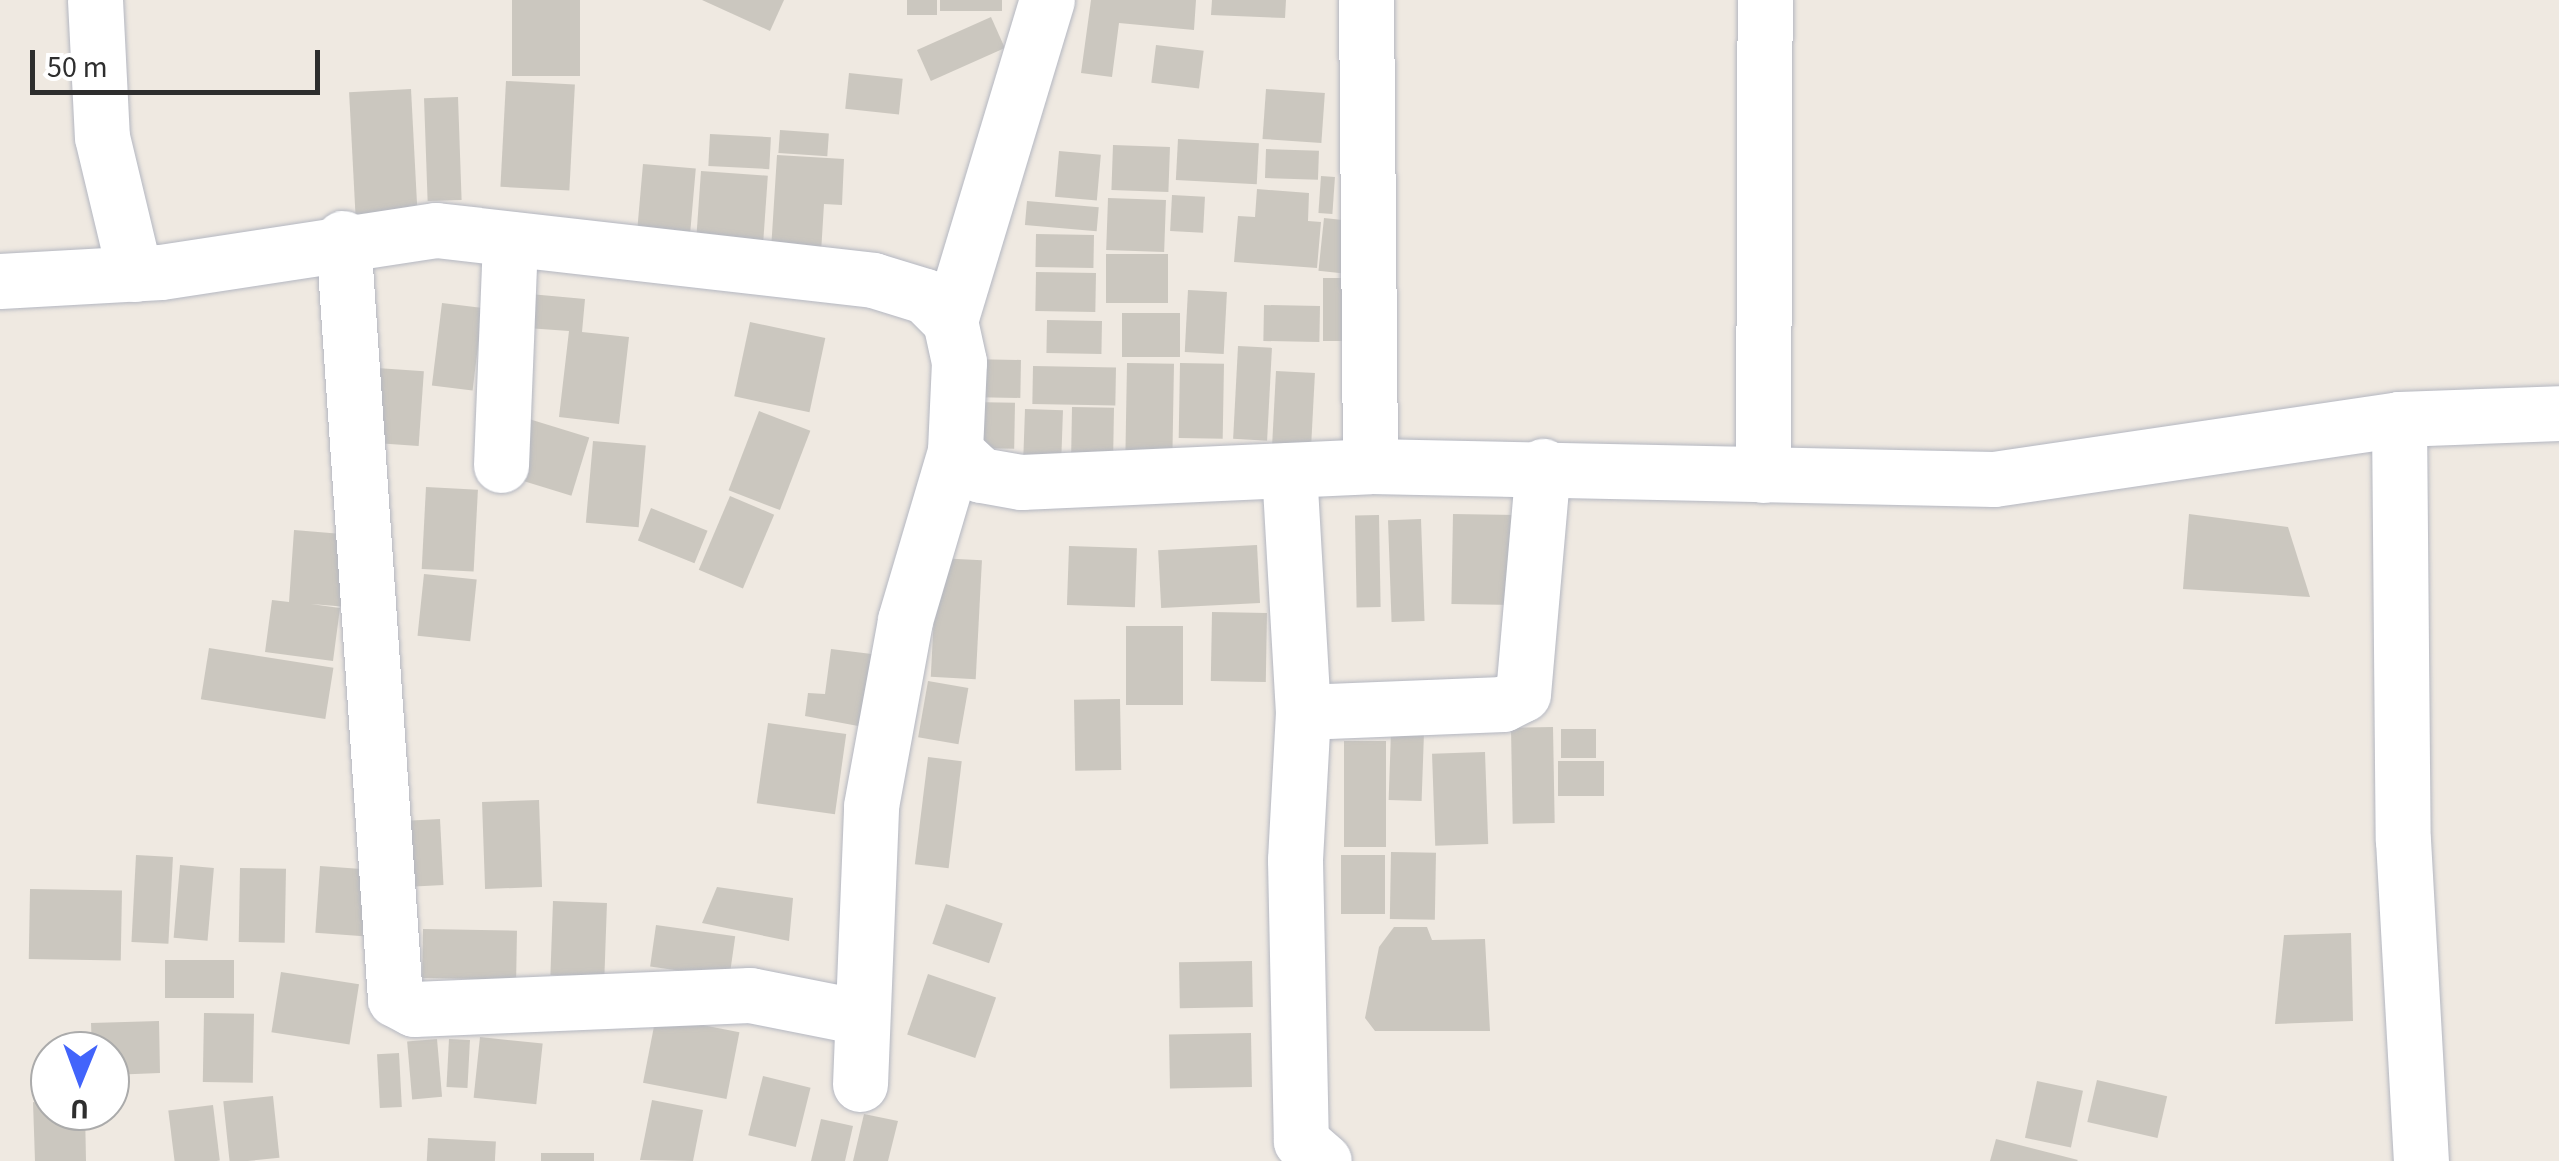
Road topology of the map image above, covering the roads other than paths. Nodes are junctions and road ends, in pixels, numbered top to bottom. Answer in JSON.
{"nodes":[{"id":1,"x":95,"y":0,"type":"edge"},
{"id":2,"x":1047,"y":0,"type":"edge"},
{"id":3,"x":1366,"y":0,"type":"edge"},
{"id":4,"x":1765,"y":0,"type":"edge"},
{"id":5,"x":343,"y":238,"type":"junction"},
{"id":6,"x":510,"y":239,"type":"junction"},
{"id":7,"x":135,"y":274,"type":"junction"},
{"id":8,"x":0,"y":281,"type":"edge"},
{"id":9,"x":950,"y":321,"type":"junction"},
{"id":10,"x":2559,"y":413,"type":"edge"},
{"id":11,"x":2399,"y":419,"type":"junction"},
{"id":12,"x":955,"y":451,"type":"junction"},
{"id":13,"x":500,"y":465,"type":"dead end"},
{"id":14,"x":1370,"y":466,"type":"junction"},
{"id":15,"x":1543,"y":466,"type":"junction"},
{"id":16,"x":1289,"y":470,"type":"junction"},
{"id":17,"x":1763,"y":475,"type":"junction"},
{"id":18,"x":1303,"y":712,"type":"junction"},
{"id":19,"x":856,"y":1016,"type":"junction"},
{"id":20,"x":860,"y":1084,"type":"dead end"},
{"id":21,"x":1324,"y":1161,"type":"edge"},
{"id":22,"x":2421,"y":1161,"type":"edge"}],
"edges":[{"from":1,"to":7,"type":"street"},
{"from":2,"to":9,"type":"street"},
{"from":3,"to":14,"type":"street"},
{"from":4,"to":17,"type":"street"},
{"from":5,"to":6,"type":"street"},
{"from":5,"to":7,"type":"street"},
{"from":5,"to":19,"type":"street"},
{"from":6,"to":9,"type":"street"},
{"from":6,"to":13,"type":"street"},
{"from":7,"to":8,"type":"street"},
{"from":9,"to":12,"type":"street"},
{"from":10,"to":11,"type":"street"},
{"from":11,"to":17,"type":"street"},
{"from":11,"to":22,"type":"street"},
{"from":12,"to":16,"type":"street"},
{"from":12,"to":19,"type":"street"},
{"from":14,"to":15,"type":"street"},
{"from":14,"to":16,"type":"street"},
{"from":15,"to":17,"type":"street"},
{"from":15,"to":18,"type":"street"},
{"from":16,"to":18,"type":"street"},
{"from":18,"to":21,"type":"street"},
{"from":19,"to":20,"type":"street"}]}
